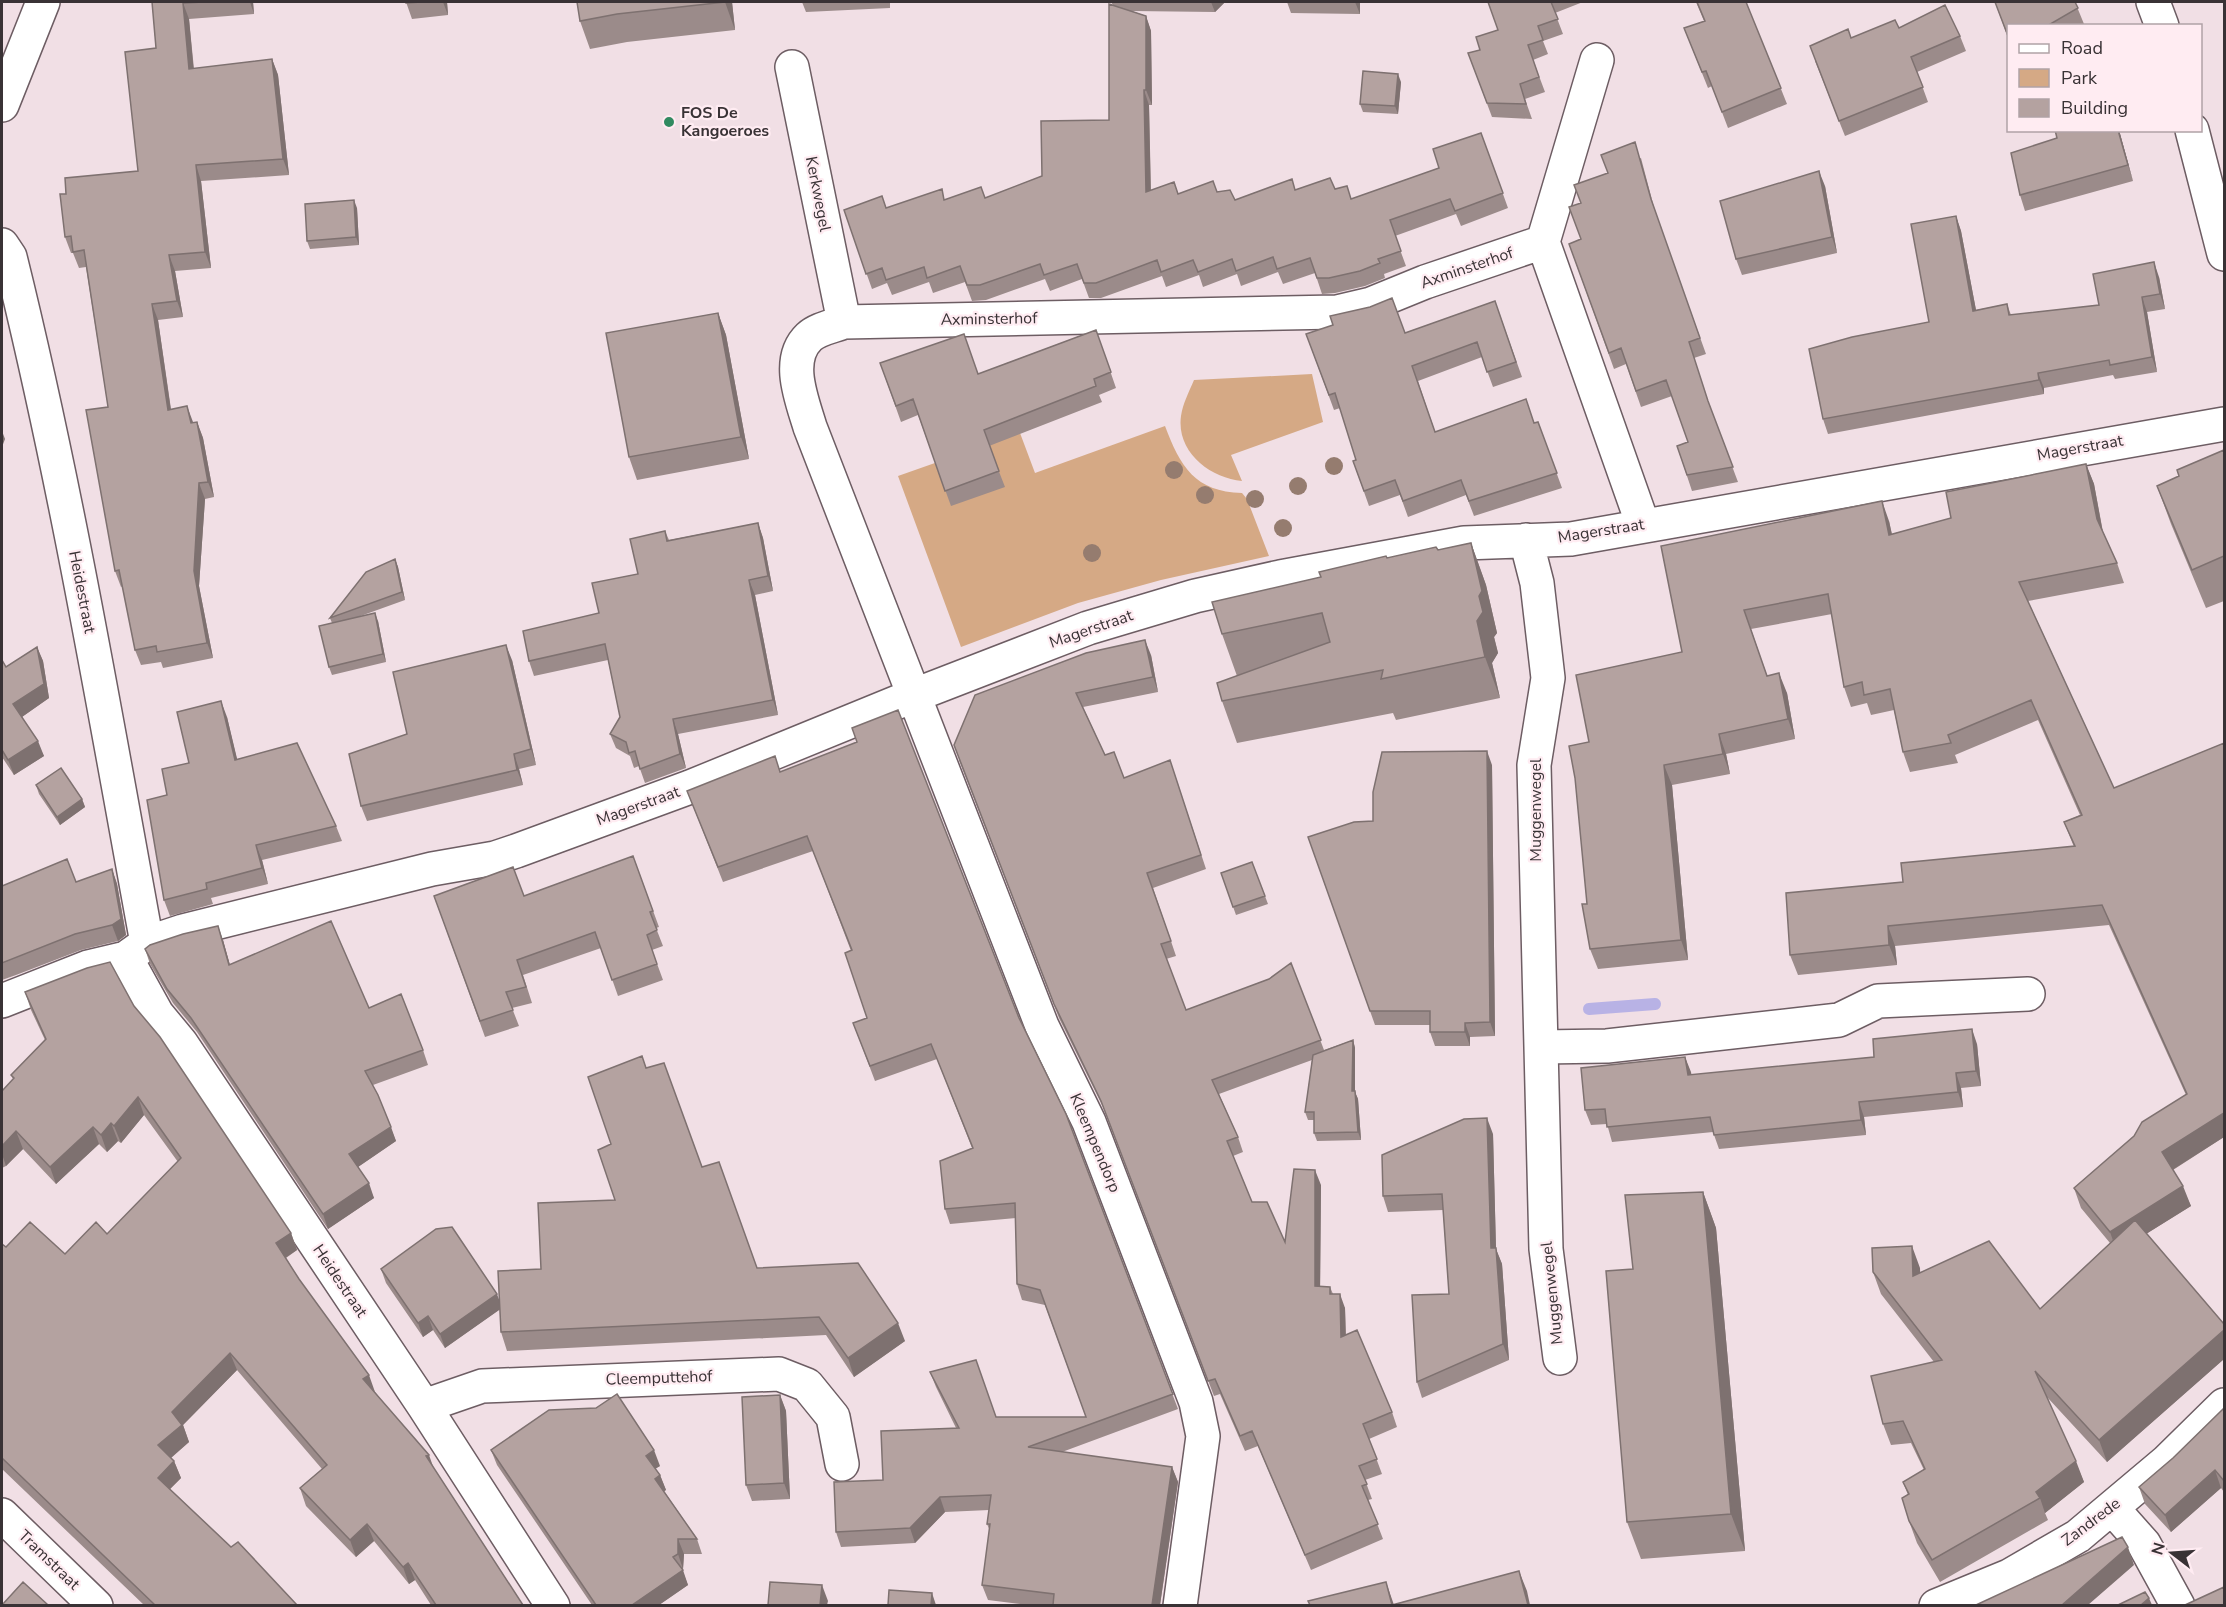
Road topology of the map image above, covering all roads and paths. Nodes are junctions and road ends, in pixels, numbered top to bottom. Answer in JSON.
{"nodes":[{"id":1,"x":43,"y":2,"type":"edge"},
{"id":2,"x":2153,"y":2,"type":"edge"},
{"id":3,"x":2161,"y":24,"type":"edge"},
{"id":4,"x":1597,"y":60,"type":"dead end"},
{"id":5,"x":792,"y":67,"type":"dead end"},
{"id":6,"x":2,"y":105,"type":"edge"},
{"id":7,"x":2193,"y":132,"type":"edge"},
{"id":8,"x":1543,"y":242,"type":"junction"},
{"id":9,"x":2,"y":245,"type":"edge"},
{"id":10,"x":2224,"y":254,"type":"edge"},
{"id":11,"x":844,"y":321,"type":"junction"},
{"id":12,"x":2224,"y":423,"type":"edge"},
{"id":13,"x":1643,"y":525,"type":"junction"},
{"id":14,"x":1526,"y":540,"type":"junction"},
{"id":15,"x":915,"y":694,"type":"junction"},
{"id":16,"x":136,"y":951,"type":"junction"},
{"id":17,"x":2028,"y":994,"type":"dead end"},
{"id":18,"x":2,"y":1001,"type":"edge"},
{"id":19,"x":1541,"y":1047,"type":"junction"},
{"id":20,"x":1560,"y":1358,"type":"dead end"},
{"id":21,"x":2224,"y":1405,"type":"edge"},
{"id":22,"x":424,"y":1406,"type":"junction"},
{"id":23,"x":842,"y":1464,"type":"dead end"},
{"id":24,"x":2112,"y":1508,"type":"junction"},
{"id":25,"x":2,"y":1515,"type":"edge"},
{"id":26,"x":96,"y":1605,"type":"edge"},
{"id":27,"x":553,"y":1605,"type":"edge"},
{"id":28,"x":1180,"y":1605,"type":"edge"},
{"id":29,"x":1936,"y":1605,"type":"edge"},
{"id":30,"x":2178,"y":1605,"type":"edge"}],
"edges":[{"from":1,"to":6,"type":"street"},
{"from":2,"to":3,"type":"street"},
{"from":4,"to":8,"type":"street"},
{"from":5,"to":11,"type":"street","name":"Kerkwegel"},
{"from":7,"to":10,"type":"street"},
{"from":8,"to":11,"type":"street","name":"Axminsterhof"},
{"from":8,"to":13,"type":"street"},
{"from":9,"to":16,"type":"street","name":"Heidestraat"},
{"from":11,"to":15,"type":"street","name":"Axminsterhof"},
{"from":12,"to":13,"type":"street","name":"Magerstraat"},
{"from":13,"to":14,"type":"street","name":"Magerstraat"},
{"from":14,"to":15,"type":"street","name":"Magerstraat"},
{"from":14,"to":19,"type":"street","name":"Muggenwegel"},
{"from":15,"to":16,"type":"street","name":"Magerstraat"},
{"from":15,"to":28,"type":"street","name":"Kleempendorp"},
{"from":16,"to":18,"type":"street","name":"Magerstraat"},
{"from":16,"to":22,"type":"street","name":"Heidestraat"},
{"from":17,"to":19,"type":"street"},
{"from":19,"to":20,"type":"street","name":"Muggenwegel"},
{"from":21,"to":24,"type":"street","name":"Zandrede"},
{"from":22,"to":23,"type":"street","name":"Cleemputtehof"},
{"from":22,"to":27,"type":"street","name":"Heidestraat"},
{"from":24,"to":29,"type":"street","name":"Zandrede"},
{"from":24,"to":30,"type":"street"},
{"from":25,"to":26,"type":"street","name":"Tramstraat"}]}
